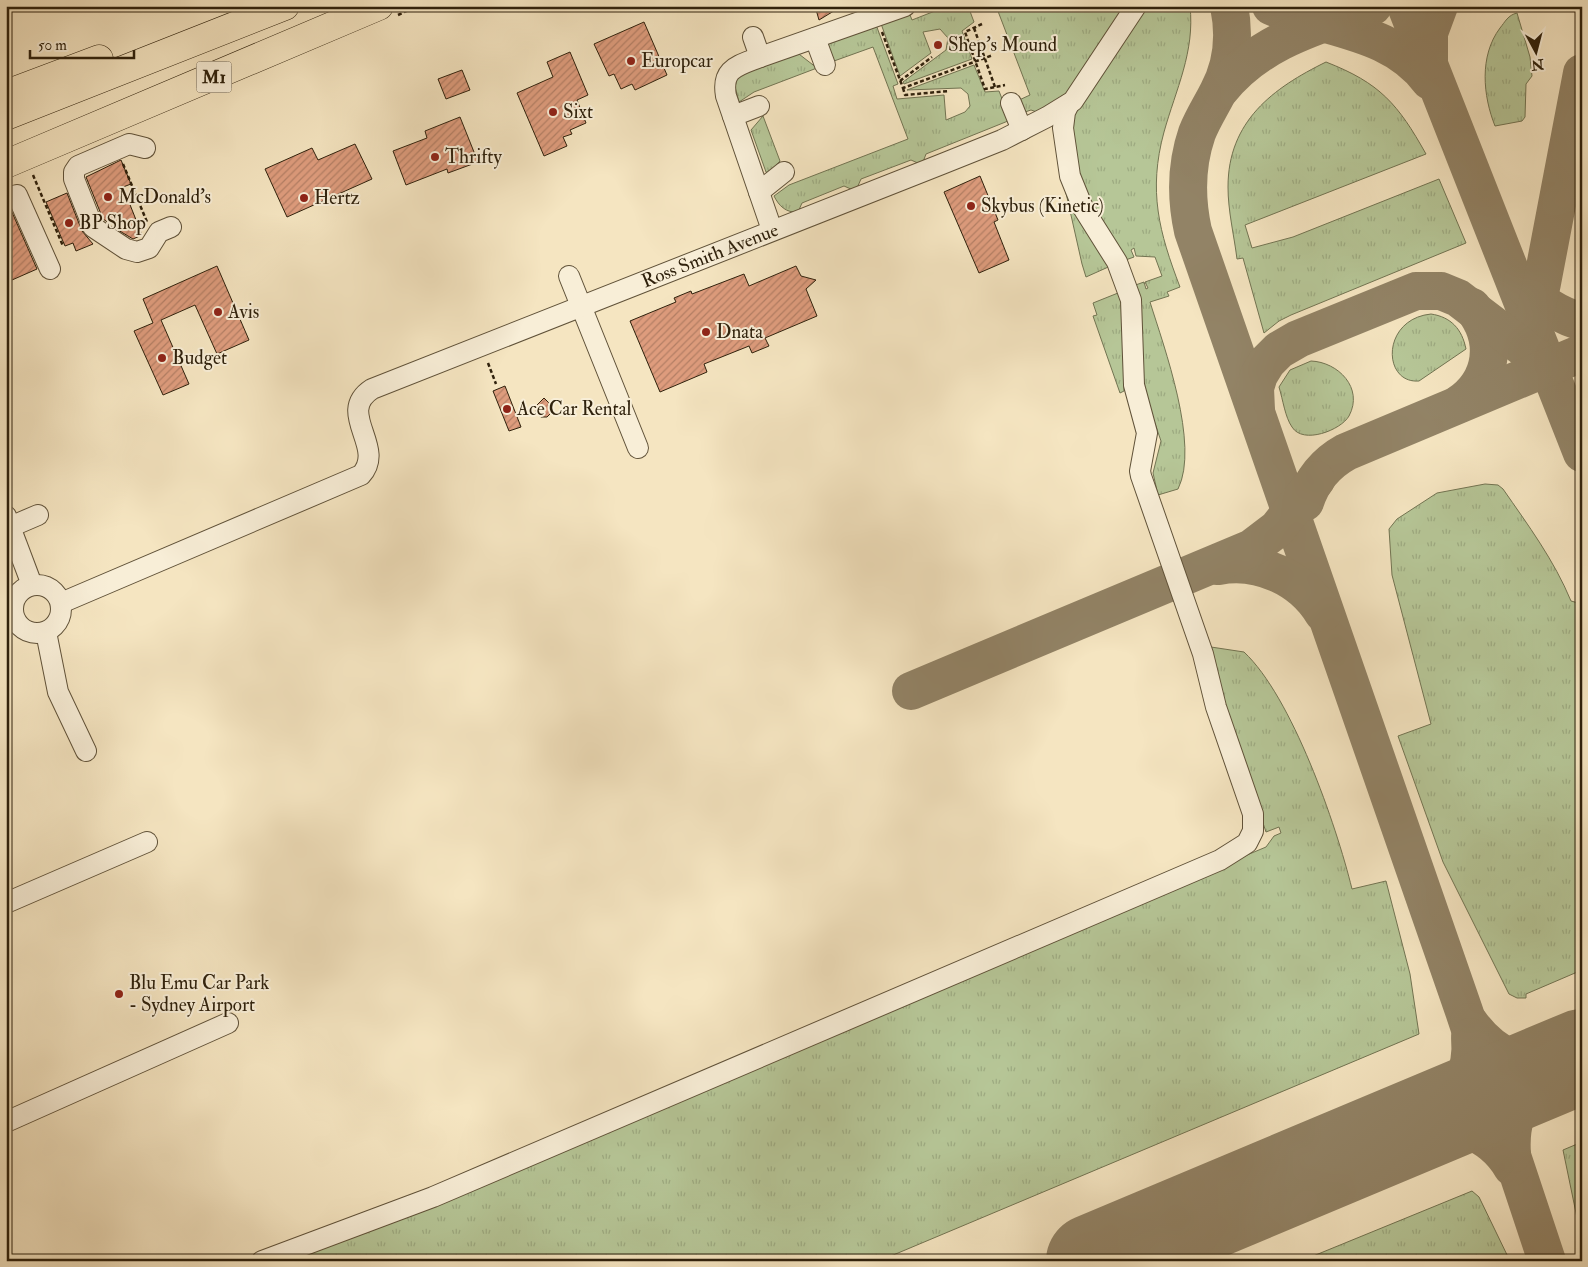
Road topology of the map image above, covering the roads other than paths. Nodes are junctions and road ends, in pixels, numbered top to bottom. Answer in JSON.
{"nodes":[{"id":1,"x":242,"y":6,"type":"edge"},
{"id":2,"x":285,"y":6,"type":"edge"},
{"id":3,"x":379,"y":6,"type":"edge"},
{"id":4,"x":1136,"y":6,"type":"edge"},
{"id":5,"x":890,"y":10,"type":"edge"},
{"id":6,"x":753,"y":37,"type":"dead end"},
{"id":7,"x":815,"y":38,"type":"junction"},
{"id":8,"x":760,"y":57,"type":"junction"},
{"id":9,"x":826,"y":64,"type":"dead end"},
{"id":10,"x":6,"y":94,"type":"edge"},
{"id":11,"x":1008,"y":94,"type":"road end"},
{"id":12,"x":1069,"y":104,"type":"junction"},
{"id":13,"x":759,"y":106,"type":"dead end"},
{"id":14,"x":6,"y":116,"type":"edge"},
{"id":15,"x":733,"y":116,"type":"junction"},
{"id":16,"x":1022,"y":130,"type":"junction"},
{"id":17,"x":48,"y":147,"type":"junction"},
{"id":18,"x":145,"y":148,"type":"dead end"},
{"id":19,"x":6,"y":164,"type":"edge"},
{"id":20,"x":6,"y":171,"type":"edge"},
{"id":21,"x":784,"y":172,"type":"dead end"},
{"id":22,"x":759,"y":192,"type":"junction"},
{"id":23,"x":6,"y":199,"type":"edge"},
{"id":24,"x":160,"y":229,"type":"road end"},
{"id":25,"x":772,"y":230,"type":"junction"},
{"id":26,"x":50,"y":269,"type":"dead end"},
{"id":27,"x":569,"y":276,"type":"dead end"},
{"id":28,"x":579,"y":306,"type":"junction"},
{"id":29,"x":638,"y":448,"type":"dead end"},
{"id":30,"x":38,"y":515,"type":"dead end"},
{"id":31,"x":8,"y":521,"type":"edge"},
{"id":32,"x":32,"y":585,"type":"junction"},
{"id":33,"x":61,"y":602,"type":"junction"},
{"id":34,"x":10,"y":609,"type":"edge"},
{"id":35,"x":14,"y":630,"type":"edge"},
{"id":36,"x":46,"y":632,"type":"junction"},
{"id":37,"x":86,"y":750,"type":"dead end"},
{"id":38,"x":147,"y":842,"type":"dead end"},
{"id":39,"x":6,"y":903,"type":"edge"},
{"id":40,"x":228,"y":1023,"type":"dead end"},
{"id":41,"x":6,"y":1122,"type":"edge"},
{"id":42,"x":262,"y":1261,"type":"edge"}],
"edges":[{"from":1,"to":10,"type":"highway"},
{"from":2,"to":14,"type":"highway","number":"M1"},
{"from":3,"to":17,"type":"highway","number":"M1"},
{"from":4,"to":12,"type":"lane"},
{"from":5,"to":7,"type":"lane"},
{"from":6,"to":8,"type":"lane"},
{"from":7,"to":8,"type":"lane"},
{"from":7,"to":9,"type":"lane"},
{"from":8,"to":15,"type":"lane"},
{"from":11,"to":16,"type":"lane"},
{"from":12,"to":16,"type":"lane","name":"Ross Smith Avenue"},
{"from":12,"to":42,"type":"lane"},
{"from":13,"to":15,"type":"lane"},
{"from":15,"to":22,"type":"lane"},
{"from":16,"to":25,"type":"lane","name":"Ross Smith Avenue"},
{"from":17,"to":19,"type":"highway","number":"M1"},
{"from":17,"to":20,"type":"highway"},
{"from":18,"to":24,"type":"lane"},
{"from":21,"to":22,"type":"lane"},
{"from":22,"to":25,"type":"lane"},
{"from":23,"to":26,"type":"lane"},
{"from":25,"to":28,"type":"lane","name":"Ross Smith Avenue"},
{"from":27,"to":28,"type":"lane"},
{"from":28,"to":29,"type":"lane"},
{"from":28,"to":33,"type":"lane","name":"Ross Smith Avenue"},
{"from":30,"to":31,"type":"lane"},
{"from":31,"to":32,"type":"lane"},
{"from":32,"to":33,"type":"lane"},
{"from":32,"to":34,"type":"lane"},
{"from":33,"to":36,"type":"lane"},
{"from":34,"to":35,"type":"lane"},
{"from":35,"to":36,"type":"lane"},
{"from":36,"to":37,"type":"lane"},
{"from":38,"to":39,"type":"lane"},
{"from":40,"to":41,"type":"lane"}]}
